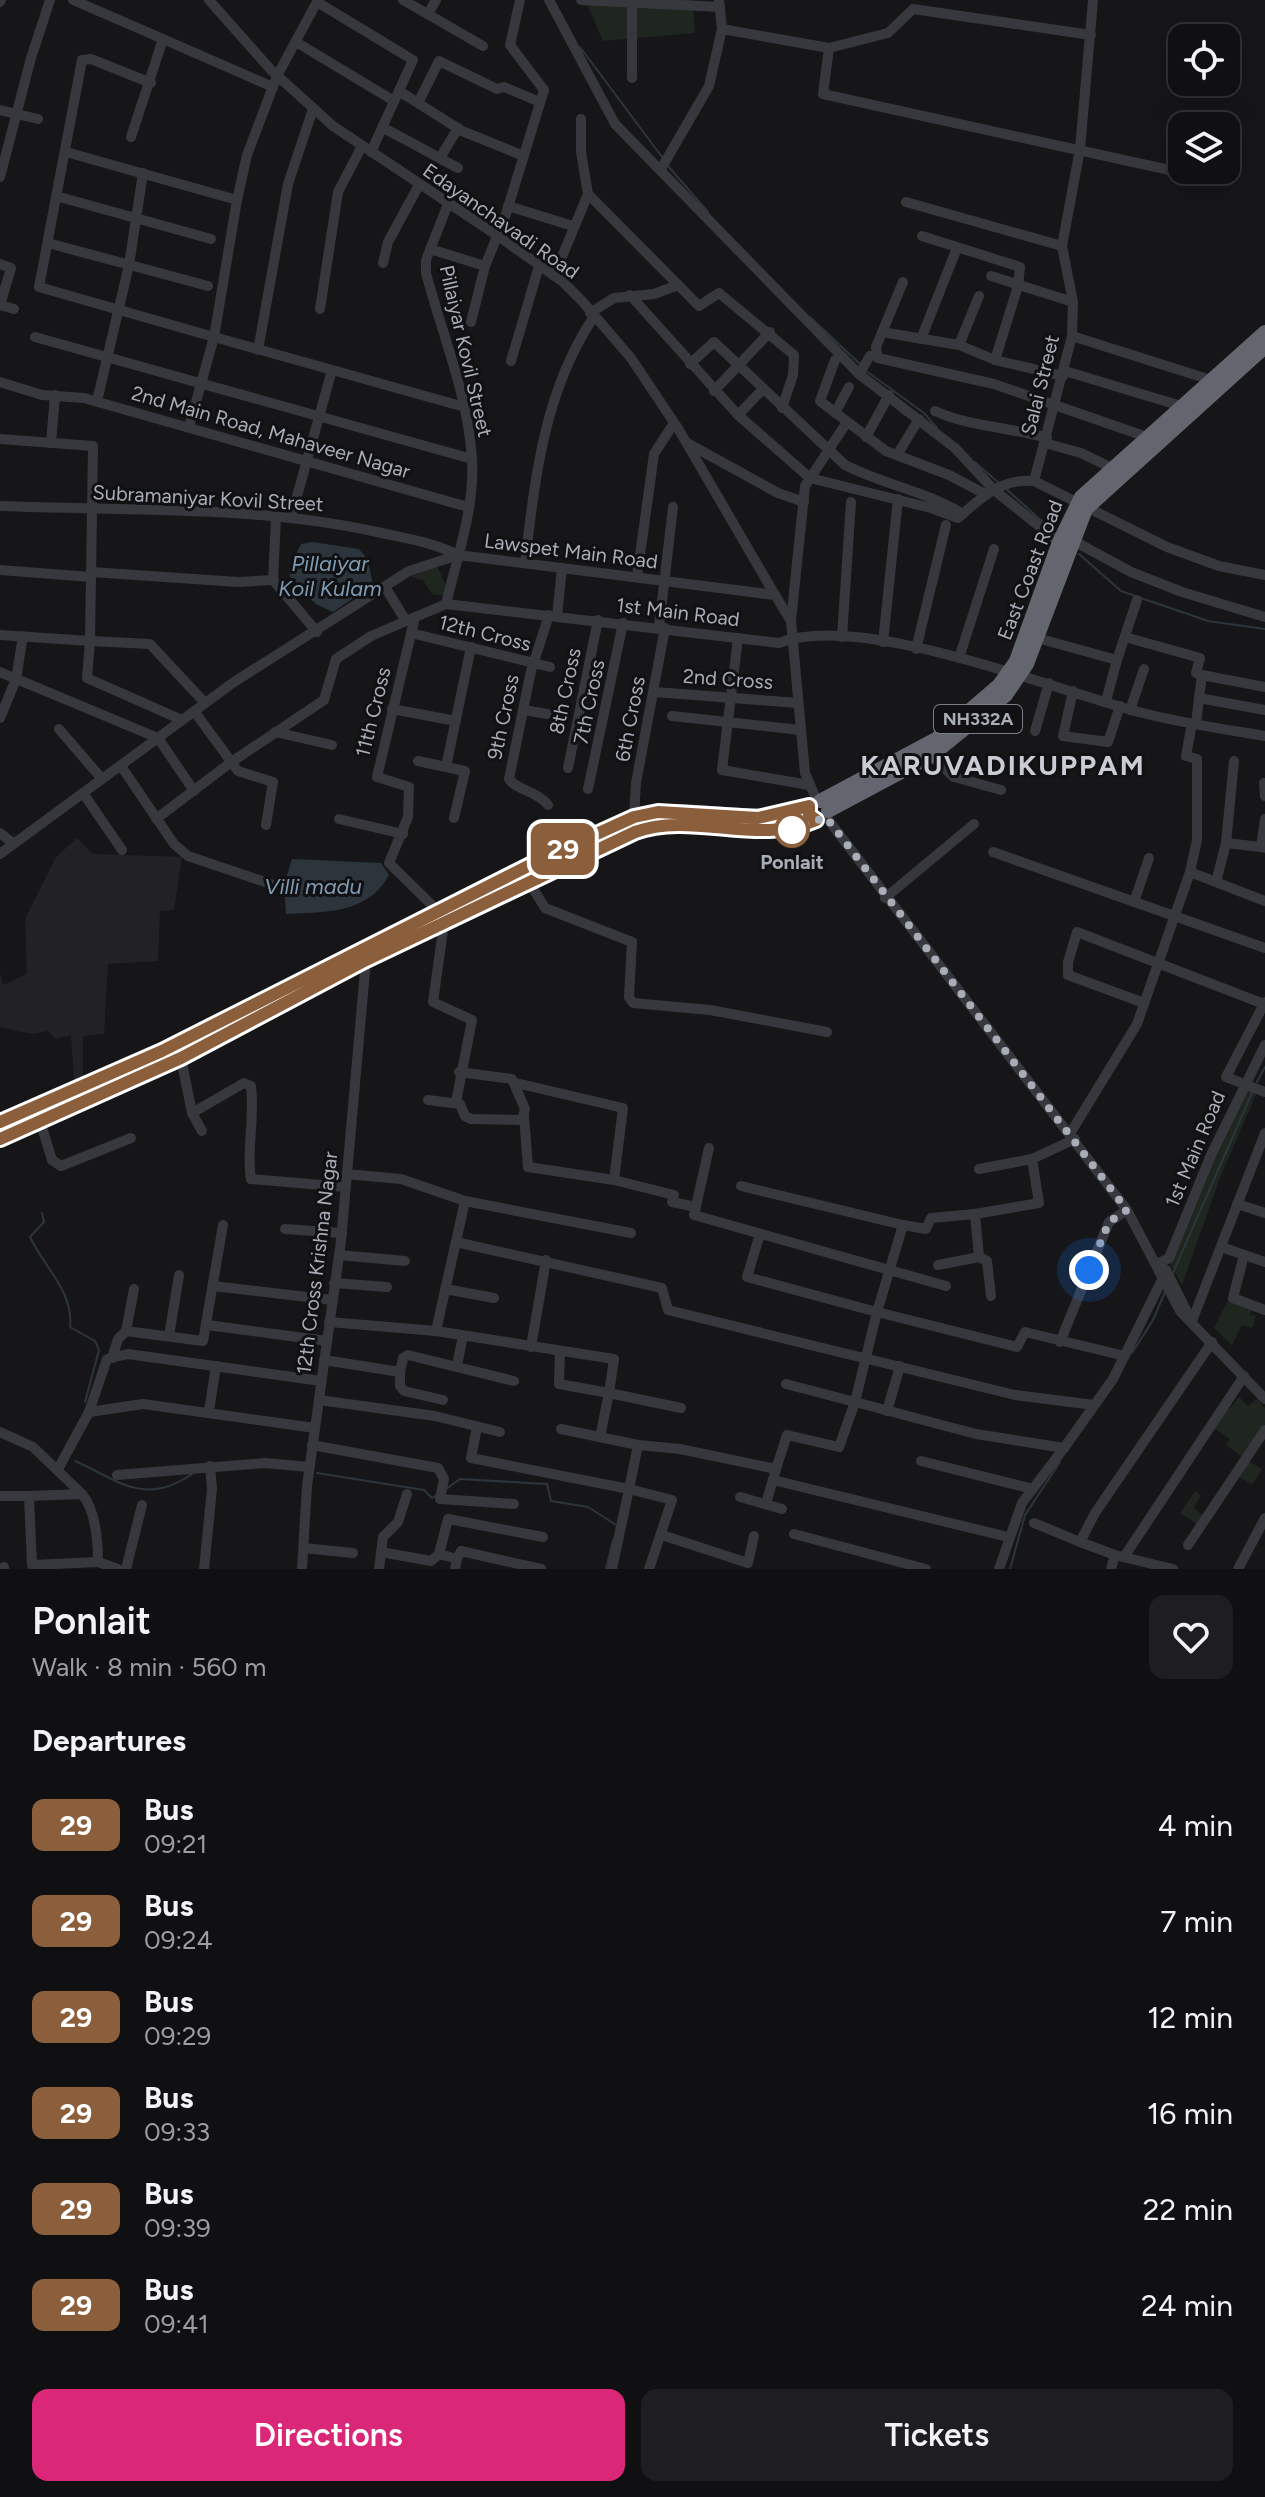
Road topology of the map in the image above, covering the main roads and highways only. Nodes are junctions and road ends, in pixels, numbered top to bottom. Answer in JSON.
{"nodes":[{"id":1,"x":1265,"y":332,"type":"edge"},
{"id":2,"x":1265,"y":347,"type":"edge"},
{"id":3,"x":1081,"y":506,"type":"junction"},
{"id":4,"x":1065,"y":541,"type":"junction"},
{"id":5,"x":1016,"y":673,"type":"junction"},
{"id":6,"x":820,"y":809,"type":"junction"},
{"id":7,"x":441,"y":917,"type":"junction"},
{"id":8,"x":0,"y":1122,"type":"edge"},
{"id":9,"x":0,"y":1139,"type":"edge"}],
"edges":[{"from":1,"to":3,"type":"highway","name":"East Coast Road","number":"NH332A"},
{"from":2,"to":3,"type":"highway","name":"East Coast Road","number":"NH332A"},
{"from":3,"to":4,"type":"highway","name":"East Coast Road","number":"NH332A"},
{"from":4,"to":5,"type":"highway","name":"East Coast Road","number":"NH332A"},
{"from":4,"to":5,"type":"highway","name":"East Coast Road","number":"NH332A"},
{"from":5,"to":6,"type":"highway","name":"East Coast Road","number":"NH332A"},
{"from":5,"to":6,"type":"highway","name":"East Coast Road","number":"NH332A"},
{"from":6,"to":7,"type":"highway","name":"East Coast Road","number":"NH332A"},
{"from":6,"to":7,"type":"highway","name":"East Coast Road","number":"NH332A"},
{"from":7,"to":8,"type":"highway","name":"East Coast Road","number":"NH332A"},
{"from":7,"to":9,"type":"highway","name":"East Coast Road","number":"NH332A"}]}
